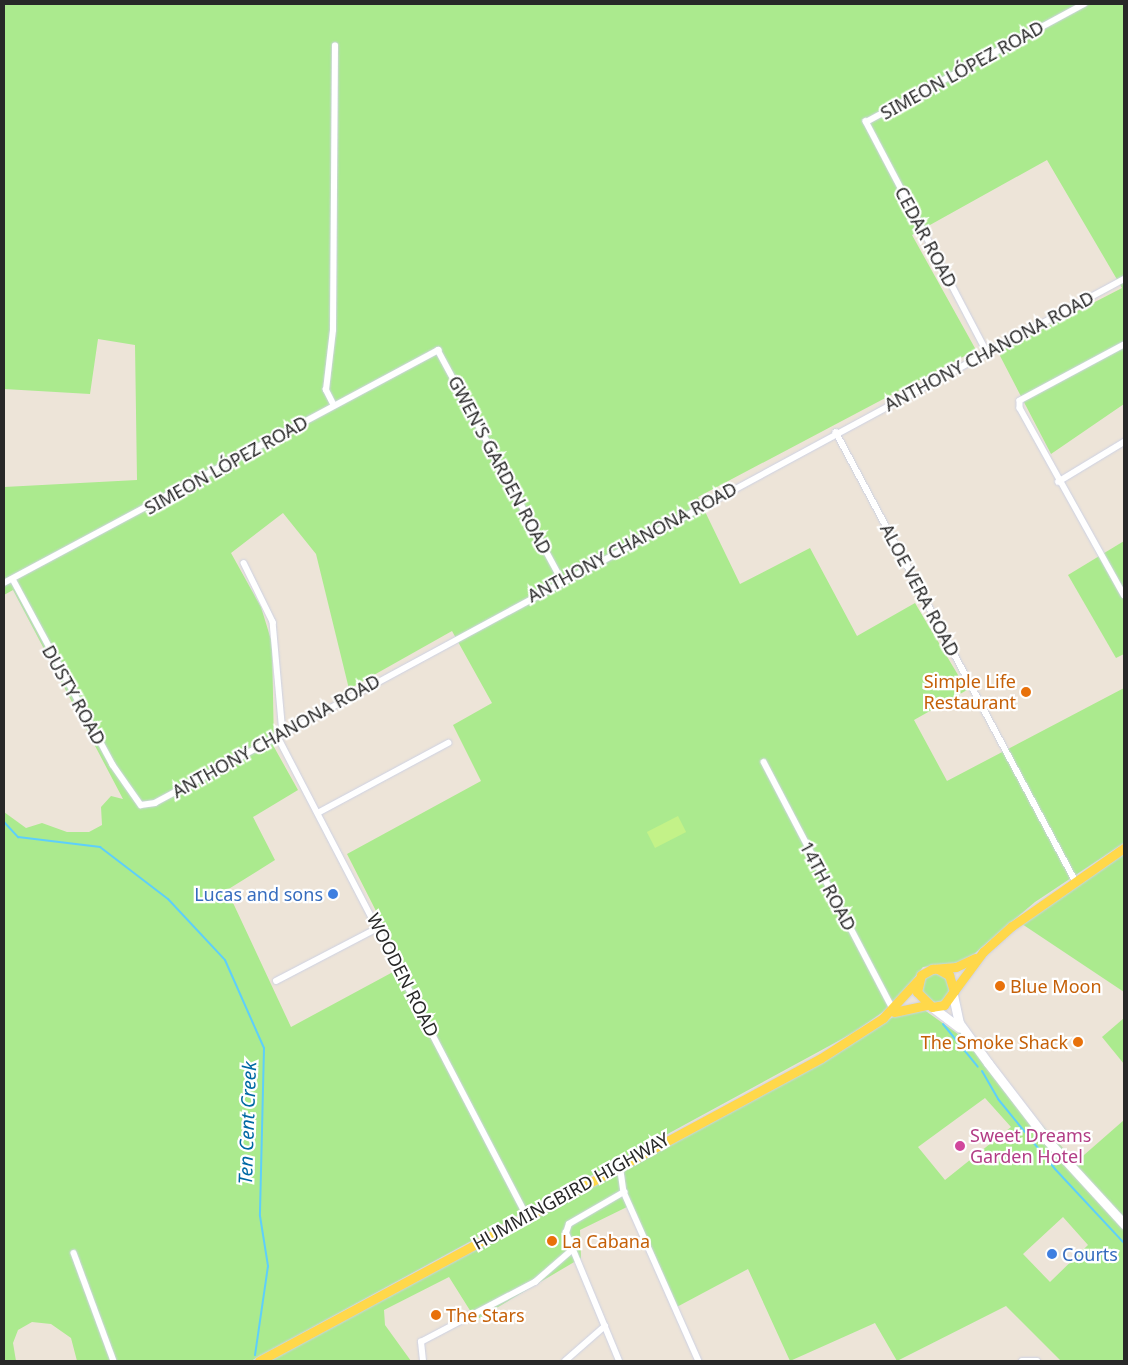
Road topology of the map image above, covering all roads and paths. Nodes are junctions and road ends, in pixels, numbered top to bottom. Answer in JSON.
{"nodes":[{"id":1,"x":1084,"y":4,"type":"edge"},
{"id":2,"x":335,"y":46,"type":"dead end"},
{"id":3,"x":866,"y":122,"type":"joint"},
{"id":4,"x":1124,"y":279,"type":"edge"},
{"id":5,"x":1124,"y":345,"type":"edge"},
{"id":6,"x":438,"y":350,"type":"joint"},
{"id":7,"x":986,"y":351,"type":"junction"},
{"id":8,"x":334,"y":406,"type":"junction"},
{"id":9,"x":836,"y":432,"type":"junction"},
{"id":10,"x":1124,"y":442,"type":"edge"},
{"id":11,"x":1058,"y":482,"type":"junction"},
{"id":12,"x":244,"y":563,"type":"dead end"},
{"id":13,"x":562,"y":580,"type":"junction"},
{"id":14,"x":14,"y":581,"type":"junction"},
{"id":15,"x":4,"y":584,"type":"edge"},
{"id":16,"x":1124,"y":595,"type":"edge"},
{"id":17,"x":280,"y":735,"type":"junction"},
{"id":18,"x":448,"y":743,"type":"dead end"},
{"id":19,"x":764,"y":762,"type":"dead end"},
{"id":20,"x":141,"y":804,"type":"joint"},
{"id":21,"x":318,"y":813,"type":"junction"},
{"id":22,"x":1124,"y":848,"type":"edge"},
{"id":23,"x":1075,"y":880,"type":"junction"},
{"id":24,"x":378,"y":928,"type":"junction"},
{"id":25,"x":983,"y":952,"type":"junction"},
{"id":26,"x":938,"y":969,"type":"junction"},
{"id":27,"x":918,"y":980,"type":"junction"},
{"id":28,"x":276,"y":981,"type":"dead end"},
{"id":29,"x":953,"y":994,"type":"junction"},
{"id":30,"x":930,"y":1006,"type":"junction"},
{"id":31,"x":893,"y":1009,"type":"junction"},
{"id":32,"x":883,"y":1018,"type":"junction"},
{"id":33,"x":966,"y":1034,"type":"junction"},
{"id":34,"x":620,"y":1164,"type":"junction"},
{"id":35,"x":624,"y":1192,"type":"junction"},
{"id":36,"x":526,"y":1214,"type":"junction"},
{"id":37,"x":1124,"y":1224,"type":"edge"},
{"id":38,"x":572,"y":1250,"type":"junction"},
{"id":39,"x":74,"y":1253,"type":"dead end"},
{"id":40,"x":605,"y":1326,"type":"junction"},
{"id":41,"x":114,"y":1361,"type":"edge"},
{"id":42,"x":259,"y":1361,"type":"edge"},
{"id":43,"x":423,"y":1361,"type":"edge"},
{"id":44,"x":565,"y":1361,"type":"edge"},
{"id":45,"x":619,"y":1361,"type":"edge"},
{"id":46,"x":699,"y":1361,"type":"edge"},
{"id":47,"x":1022,"y":1361,"type":"edge"},
{"id":48,"x":1037,"y":1361,"type":"edge"}],
"edges":[{"from":1,"to":3,"type":"street","name":"SIMEON LÓPEZ ROAD"},
{"from":2,"to":8,"type":"street"},
{"from":3,"to":7,"type":"street","name":"CEDAR ROAD"},
{"from":4,"to":7,"type":"street","name":"ANTHONY CHANONA ROAD"},
{"from":5,"to":11,"type":"street"},
{"from":6,"to":8,"type":"street","name":"SIMEON LÓPEZ ROAD"},
{"from":6,"to":13,"type":"street","name":"GWEN'S GARDEN ROAD"},
{"from":7,"to":9,"type":"street","name":"ANTHONY CHANONA ROAD"},
{"from":8,"to":14,"type":"street","name":"SIMEON LÓPEZ ROAD"},
{"from":9,"to":13,"type":"street","name":"ANTHONY CHANONA ROAD"},
{"from":9,"to":23,"type":"street","name":"ALOE VERA ROAD"},
{"from":10,"to":11,"type":"street"},
{"from":11,"to":16,"type":"street"},
{"from":12,"to":17,"type":"street"},
{"from":13,"to":17,"type":"street","name":"ANTHONY CHANONA ROAD"},
{"from":14,"to":15,"type":"street","name":"SIMEON LÓPEZ ROAD"},
{"from":14,"to":20,"type":"street","name":"DUSTY ROAD"},
{"from":17,"to":20,"type":"street","name":"ANTHONY CHANONA ROAD"},
{"from":17,"to":21,"type":"street","name":"WOODEN ROAD"},
{"from":18,"to":21,"type":"street"},
{"from":19,"to":31,"type":"street","name":"14TH ROAD"},
{"from":21,"to":24,"type":"street","name":"WOODEN ROAD"},
{"from":22,"to":23,"type":"main road"},
{"from":23,"to":25,"type":"main road"},
{"from":24,"to":28,"type":"street"},
{"from":24,"to":36,"type":"street","name":"WOODEN ROAD"},
{"from":25,"to":26,"type":"main road"},
{"from":25,"to":29,"type":"main road"},
{"from":26,"to":27,"type":"main road"},
{"from":26,"to":29,"type":"main road"},
{"from":27,"to":30,"type":"main road"},
{"from":27,"to":31,"type":"main road","name":"HUMMINGBIRD HIGHWAY"},
{"from":29,"to":30,"type":"main road"},
{"from":29,"to":33,"type":"main road"},
{"from":30,"to":32,"type":"main road","name":"HUMMINGBIRD HIGHWAY"},
{"from":30,"to":33,"type":"main road"},
{"from":31,"to":32,"type":"main road","name":"HUMMINGBIRD HIGHWAY"},
{"from":32,"to":34,"type":"main road","name":"HUMMINGBIRD HIGHWAY"},
{"from":33,"to":37,"type":"main road"},
{"from":34,"to":35,"type":"street"},
{"from":34,"to":36,"type":"main road","name":"HUMMINGBIRD HIGHWAY"},
{"from":35,"to":38,"type":"street"},
{"from":35,"to":46,"type":"street"},
{"from":36,"to":42,"type":"main road","name":"HUMMINGBIRD HIGHWAY"},
{"from":38,"to":40,"type":"street"},
{"from":38,"to":43,"type":"street"},
{"from":39,"to":41,"type":"street"},
{"from":40,"to":44,"type":"street"},
{"from":40,"to":45,"type":"street"},
{"from":47,"to":48,"type":"street"}]}
